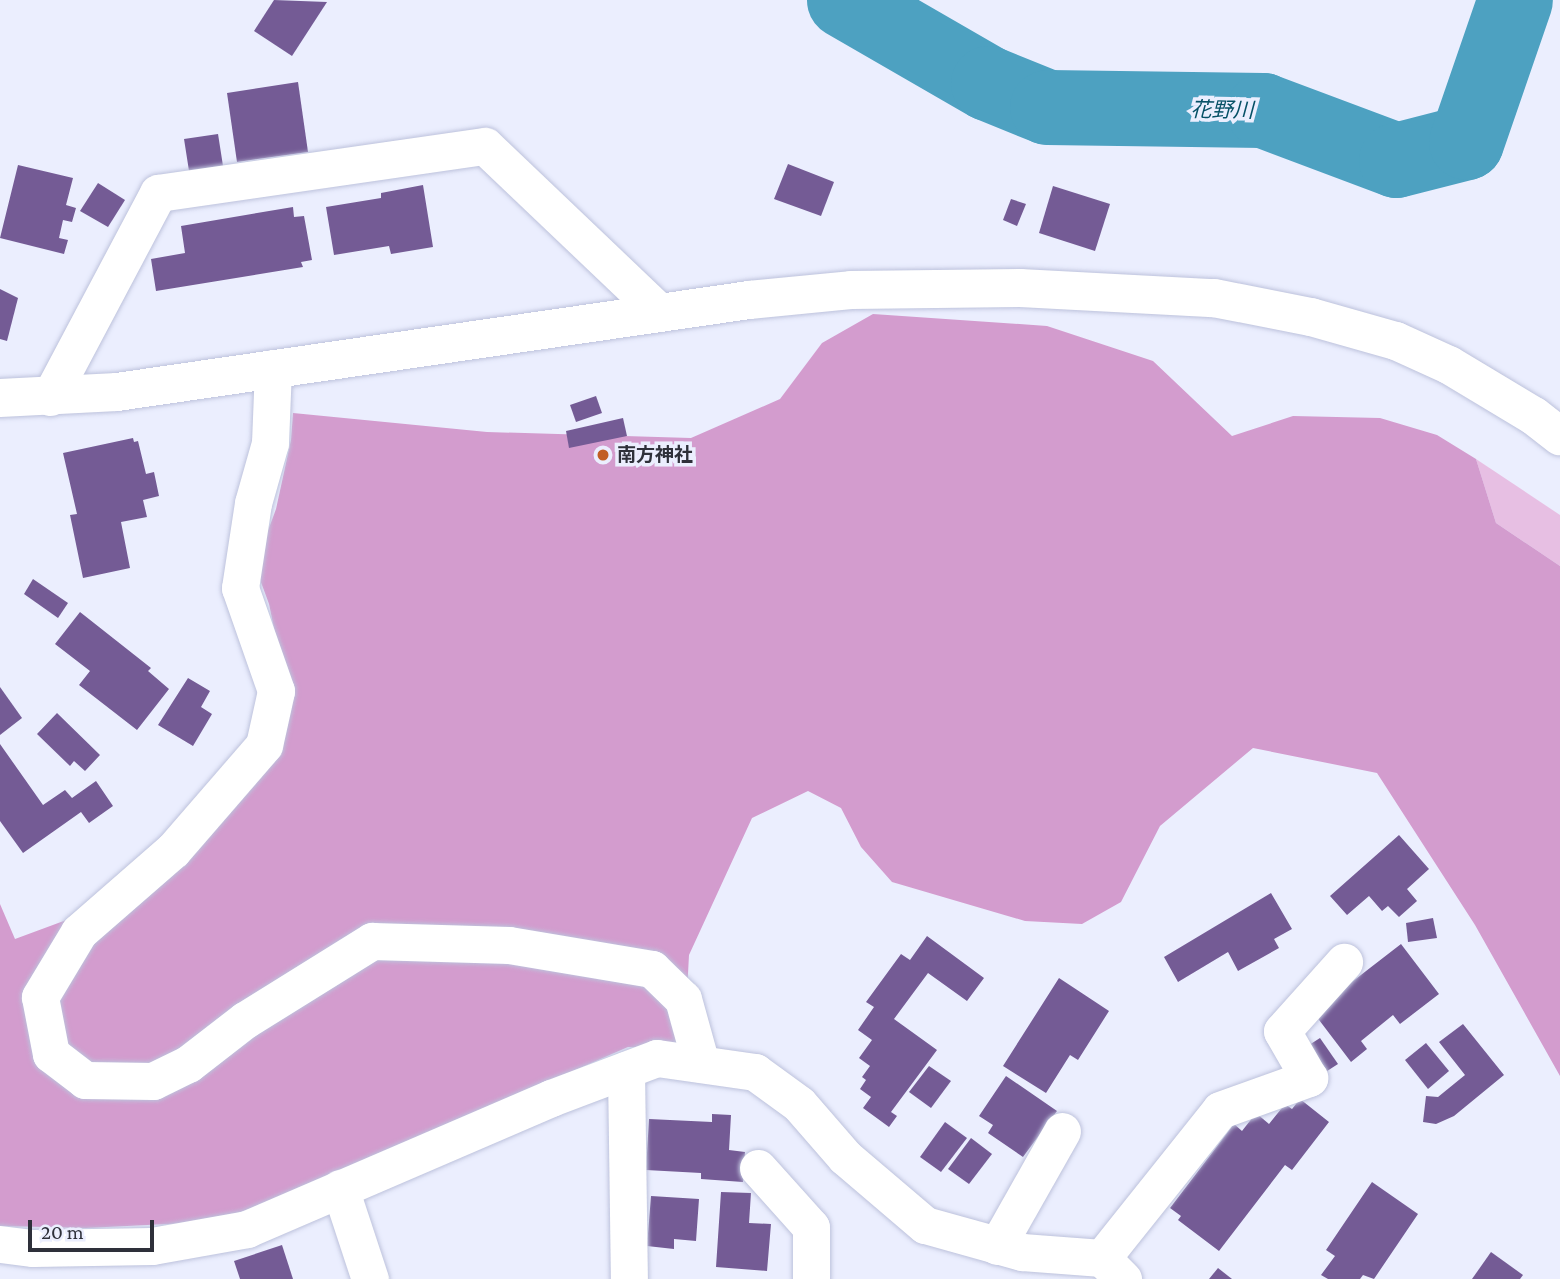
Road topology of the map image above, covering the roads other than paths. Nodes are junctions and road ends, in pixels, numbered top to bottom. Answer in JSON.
{"nodes":[{"id":1,"x":658,"y":311,"type":"junction"},
{"id":2,"x":273,"y":368,"type":"junction"},
{"id":3,"x":50,"y":397,"type":"junction"},
{"id":4,"x":0,"y":398,"type":"edge"},
{"id":5,"x":1560,"y":436,"type":"edge"},
{"id":6,"x":1344,"y":962,"type":"dead end"},
{"id":7,"x":701,"y":1064,"type":"junction"},
{"id":8,"x":626,"y":1070,"type":"junction"},
{"id":9,"x":1062,"y":1131,"type":"dead end"},
{"id":10,"x":758,"y":1168,"type":"dead end"},
{"id":11,"x":340,"y":1188,"type":"junction"},
{"id":12,"x":0,"y":1244,"type":"edge"},
{"id":13,"x":997,"y":1245,"type":"junction"},
{"id":14,"x":1113,"y":1269,"type":"edge"},
{"id":15,"x":370,"y":1279,"type":"edge"},
{"id":16,"x":629,"y":1279,"type":"edge"},
{"id":17,"x":811,"y":1279,"type":"edge"}],
"edges":[{"from":1,"to":2,"type":"street"},
{"from":1,"to":3,"type":"street"},
{"from":1,"to":5,"type":"street"},
{"from":2,"to":3,"type":"street"},
{"from":2,"to":7,"type":"street"},
{"from":3,"to":4,"type":"street"},
{"from":6,"to":14,"type":"street"},
{"from":7,"to":8,"type":"street"},
{"from":7,"to":13,"type":"street"},
{"from":8,"to":11,"type":"street"},
{"from":8,"to":16,"type":"street"},
{"from":9,"to":13,"type":"street"},
{"from":10,"to":17,"type":"street"},
{"from":11,"to":12,"type":"street"},
{"from":11,"to":15,"type":"street"},
{"from":13,"to":14,"type":"street"}]}
